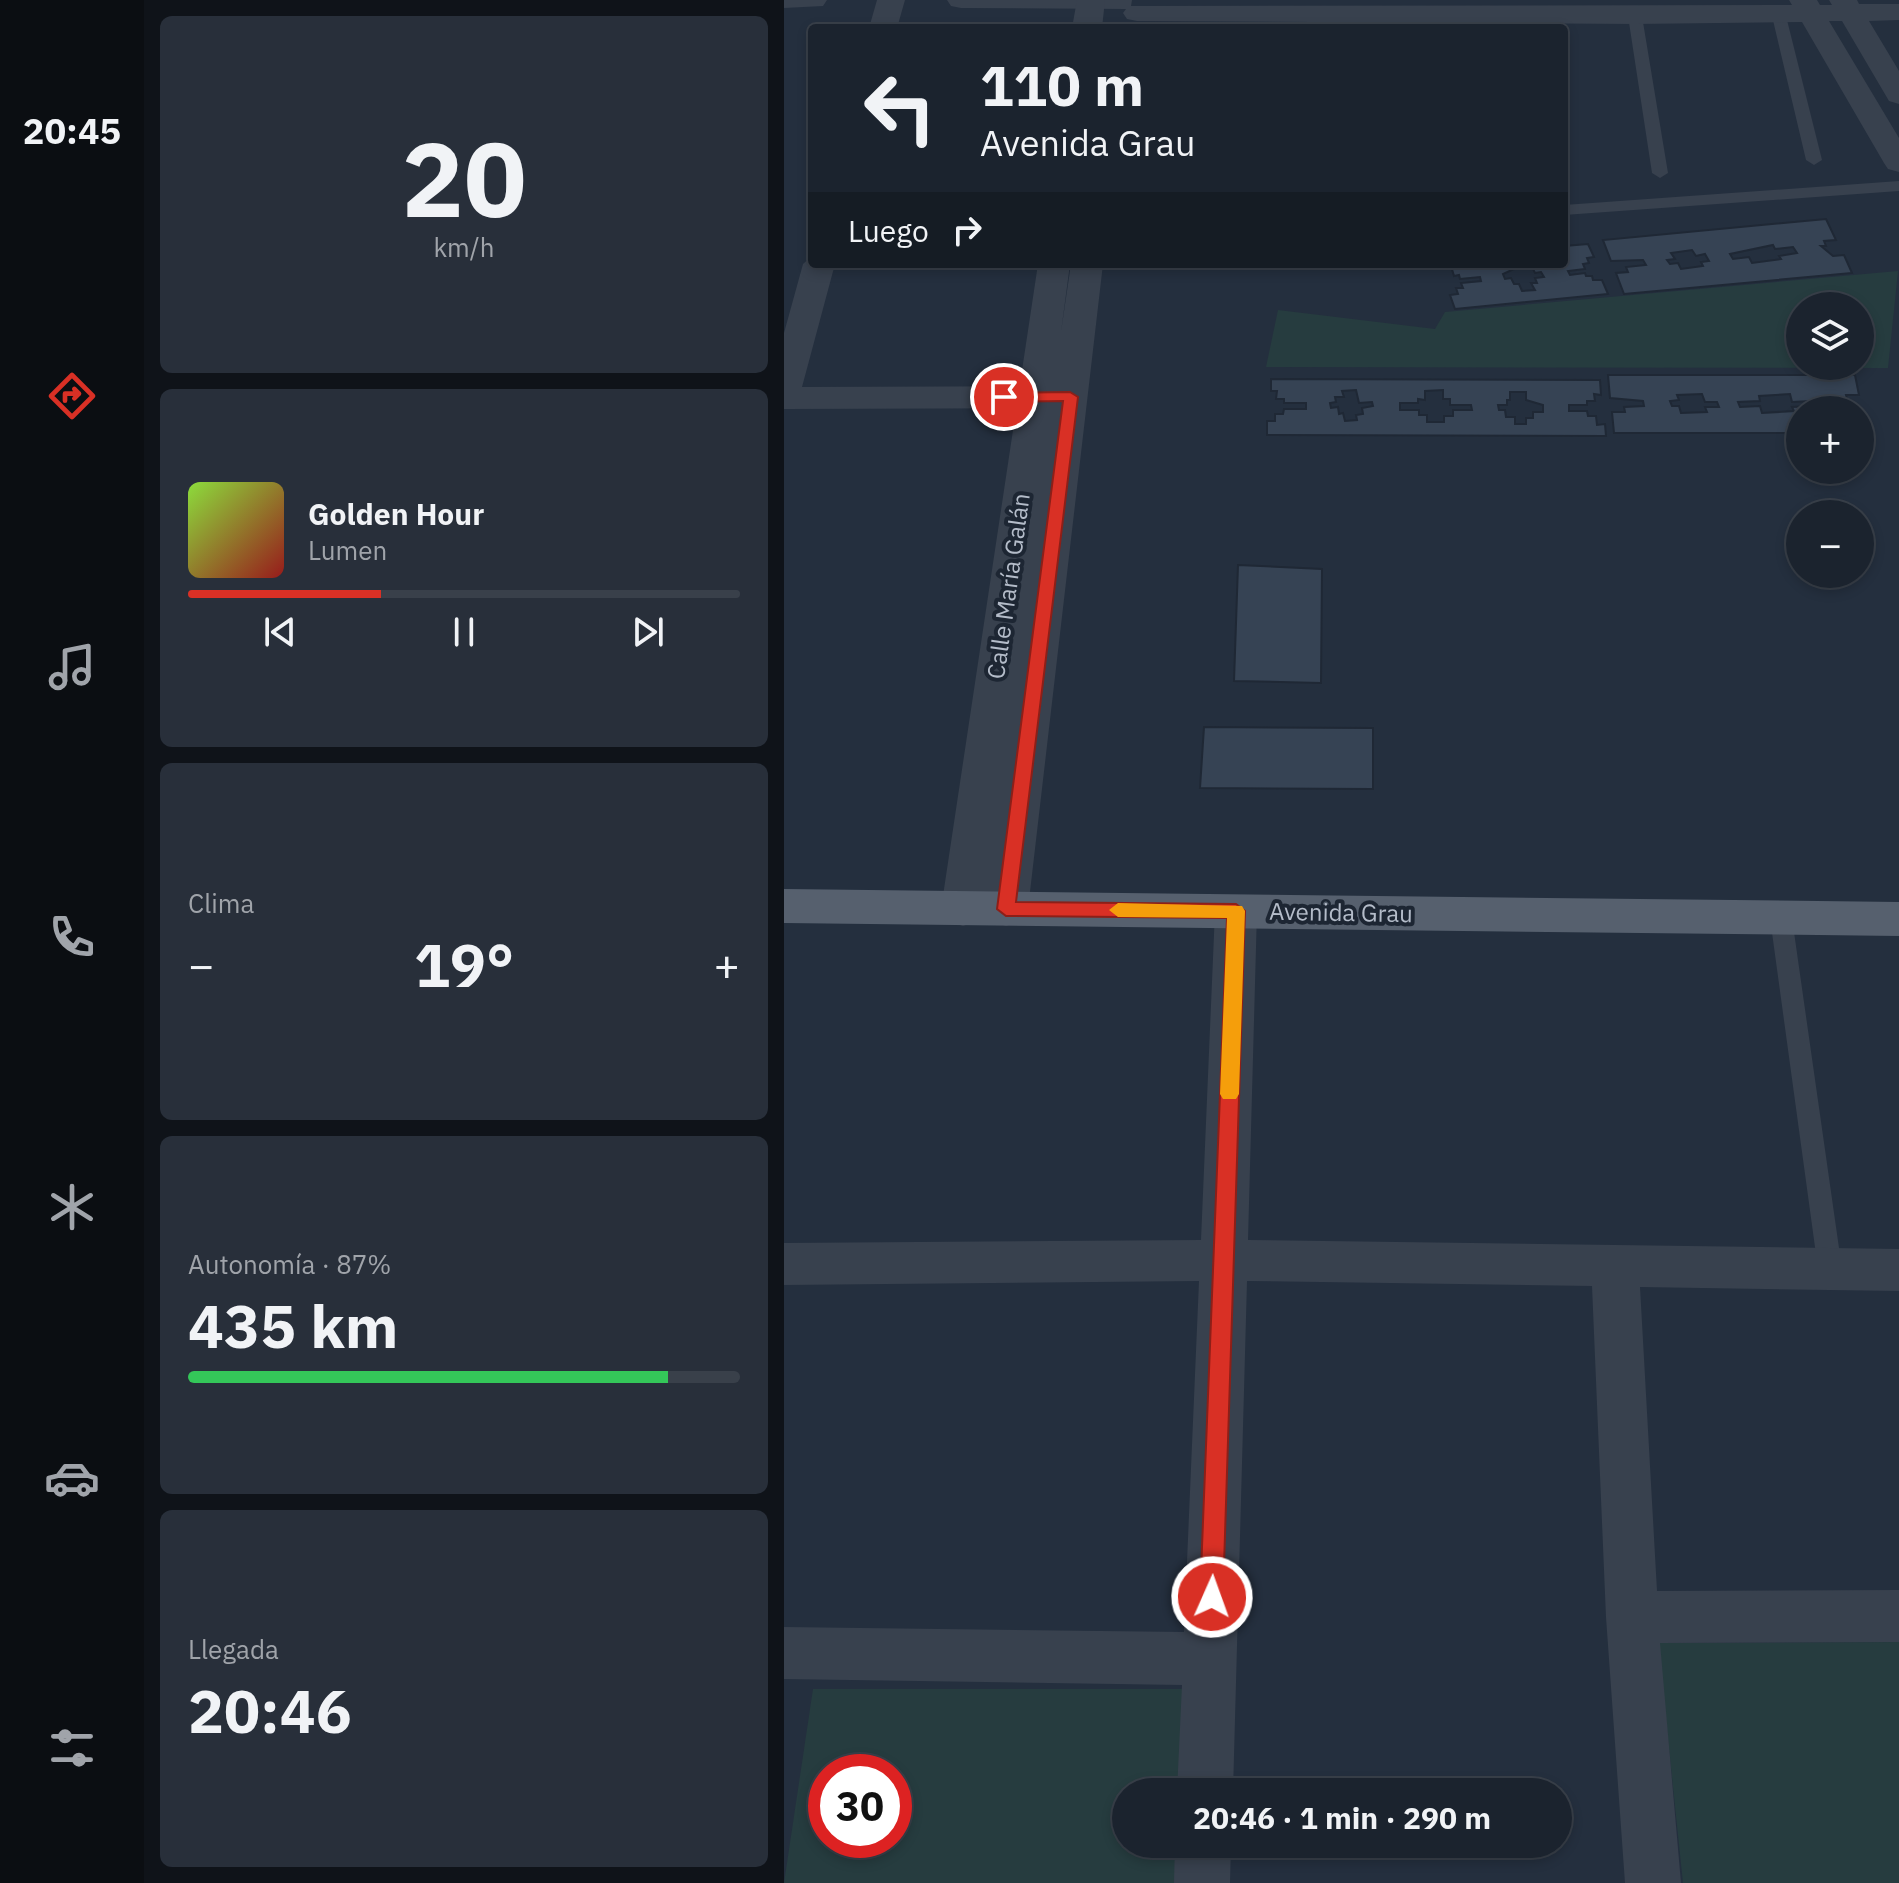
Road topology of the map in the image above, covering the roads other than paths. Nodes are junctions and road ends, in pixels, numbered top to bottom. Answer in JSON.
{"nodes":[{"id":1,"x":784,"y":0,"type":"edge"},
{"id":2,"x":813,"y":0,"type":"edge"},
{"id":3,"x":891,"y":0,"type":"edge"},
{"id":4,"x":961,"y":0,"type":"edge"},
{"id":5,"x":1113,"y":7,"type":"edge"},
{"id":6,"x":1808,"y":7,"type":"edge"},
{"id":7,"x":1848,"y":7,"type":"edge"},
{"id":8,"x":1899,"y":12,"type":"edge"},
{"id":9,"x":1635,"y":16,"type":"junction"},
{"id":10,"x":1779,"y":16,"type":"junction"},
{"id":11,"x":1217,"y":21,"type":"edge"},
{"id":12,"x":1488,"y":22,"type":"edge"},
{"id":13,"x":884,"y":24,"type":"edge"},
{"id":14,"x":1092,"y":24,"type":"edge"},
{"id":15,"x":1899,"y":95,"type":"edge"},
{"id":16,"x":1814,"y":160,"type":"dead end"},
{"id":17,"x":1899,"y":163,"type":"edge"},
{"id":18,"x":1660,"y":173,"type":"dead end"},
{"id":19,"x":1899,"y":186,"type":"edge"},
{"id":20,"x":1568,"y":210,"type":"edge"},
{"id":21,"x":818,"y":268,"type":"edge"},
{"id":22,"x":1054,"y":268,"type":"edge"},
{"id":23,"x":1086,"y":268,"type":"edge"},
{"id":24,"x":784,"y":395,"type":"edge"},
{"id":25,"x":1053,"y":397,"type":"junction"},
{"id":26,"x":784,"y":906,"type":"edge"},
{"id":27,"x":963,"y":909,"type":"junction"},
{"id":28,"x":1006,"y":909,"type":"junction"},
{"id":29,"x":1236,"y":911,"type":"junction"},
{"id":30,"x":1781,"y":918,"type":"junction"},
{"id":31,"x":1899,"y":919,"type":"edge"},
{"id":32,"x":1224,"y":1260,"type":"junction"},
{"id":33,"x":784,"y":1264,"type":"edge"},
{"id":34,"x":1615,"y":1265,"type":"junction"},
{"id":35,"x":1830,"y":1269,"type":"junction"},
{"id":36,"x":1899,"y":1270,"type":"edge"},
{"id":37,"x":1899,"y":1616,"type":"edge"},
{"id":38,"x":1632,"y":1617,"type":"junction"},
{"id":39,"x":784,"y":1653,"type":"edge"},
{"id":40,"x":1210,"y":1659,"type":"junction"},
{"id":41,"x":1206,"y":1778,"type":"edge"},
{"id":42,"x":1203,"y":1858,"type":"edge"},
{"id":43,"x":1202,"y":1883,"type":"edge"},
{"id":44,"x":1653,"y":1883,"type":"edge"}],
"edges":[{"from":1,"to":2,"type":"street"},
{"from":3,"to":13,"type":"street"},
{"from":4,"to":5,"type":"street"},
{"from":5,"to":11,"type":"street"},
{"from":5,"to":14,"type":"street"},
{"from":6,"to":7,"type":"street"},
{"from":6,"to":10,"type":"street"},
{"from":6,"to":17,"type":"street"},
{"from":7,"to":8,"type":"street"},
{"from":7,"to":15,"type":"street"},
{"from":9,"to":10,"type":"street"},
{"from":9,"to":12,"type":"street"},
{"from":9,"to":18,"type":"lane"},
{"from":10,"to":16,"type":"lane"},
{"from":11,"to":12,"type":"street"},
{"from":19,"to":20,"type":"lane"},
{"from":21,"to":24,"type":"street"},
{"from":22,"to":25,"type":"street","name":"Calle María Galán"},
{"from":23,"to":25,"type":"street","name":"Calle María Galán"},
{"from":24,"to":25,"type":"street"},
{"from":25,"to":27,"type":"street","name":"Calle María Galán"},
{"from":25,"to":28,"type":"street","name":"Calle María Galán"},
{"from":26,"to":27,"type":"main road","name":"Avenida Grau"},
{"from":27,"to":28,"type":"main road","name":"Avenida Grau"},
{"from":28,"to":29,"type":"main road","name":"Avenida Grau"},
{"from":29,"to":30,"type":"main road","name":"Avenida Grau"},
{"from":29,"to":32,"type":"street"},
{"from":30,"to":31,"type":"main road","name":"Avenida Grau"},
{"from":30,"to":35,"type":"lane"},
{"from":32,"to":33,"type":"street"},
{"from":32,"to":34,"type":"street"},
{"from":32,"to":40,"type":"street"},
{"from":34,"to":35,"type":"street"},
{"from":34,"to":38,"type":"street"},
{"from":35,"to":36,"type":"street"},
{"from":37,"to":38,"type":"street"},
{"from":38,"to":44,"type":"street"},
{"from":39,"to":40,"type":"street"},
{"from":40,"to":41,"type":"street"},
{"from":42,"to":43,"type":"street"}]}
